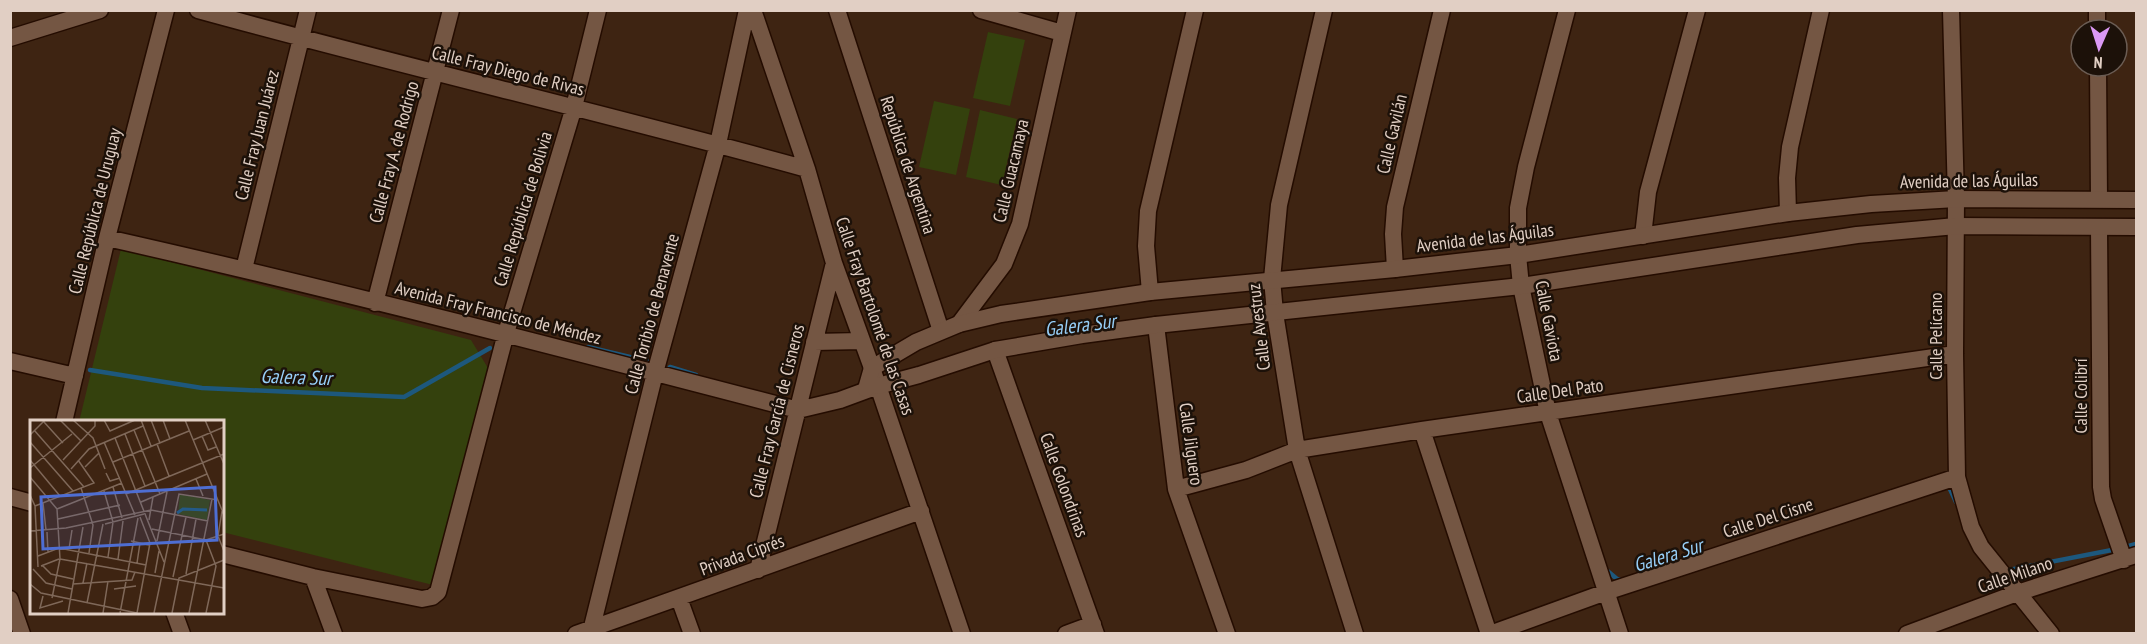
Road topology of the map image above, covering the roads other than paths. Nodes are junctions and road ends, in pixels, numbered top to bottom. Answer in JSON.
{"nodes":[{"id":1,"x":100,"y":10,"type":"edge"},
{"id":2,"x":166,"y":10,"type":"edge"},
{"id":3,"x":198,"y":10,"type":"edge"},
{"id":4,"x":308,"y":10,"type":"edge"},
{"id":5,"x":451,"y":10,"type":"edge"},
{"id":6,"x":598,"y":10,"type":"edge"},
{"id":7,"x":747,"y":10,"type":"edge"},
{"id":8,"x":753,"y":10,"type":"edge"},
{"id":9,"x":837,"y":10,"type":"edge"},
{"id":10,"x":981,"y":10,"type":"edge"},
{"id":11,"x":1068,"y":10,"type":"edge"},
{"id":12,"x":1195,"y":10,"type":"edge"},
{"id":13,"x":1324,"y":10,"type":"edge"},
{"id":14,"x":1442,"y":10,"type":"edge"},
{"id":15,"x":1568,"y":10,"type":"edge"},
{"id":16,"x":1696,"y":10,"type":"edge"},
{"id":17,"x":1821,"y":10,"type":"edge"},
{"id":18,"x":1951,"y":10,"type":"edge"},
{"id":19,"x":1062,"y":33,"type":"junction"},
{"id":20,"x":10,"y":38,"type":"edge"},
{"id":21,"x":301,"y":39,"type":"junction"},
{"id":22,"x":435,"y":73,"type":"junction"},
{"id":23,"x":2098,"y":78,"type":"edge"},
{"id":24,"x":574,"y":107,"type":"junction"},
{"id":25,"x":718,"y":144,"type":"junction"},
{"id":26,"x":807,"y":169,"type":"junction"},
{"id":27,"x":1956,"y":199,"type":"junction"},
{"id":28,"x":2098,"y":200,"type":"junction"},
{"id":29,"x":2136,"y":200,"type":"edge"},
{"id":30,"x":1788,"y":213,"type":"junction"},
{"id":31,"x":1956,"y":226,"type":"junction"},
{"id":32,"x":2136,"y":227,"type":"edge"},
{"id":33,"x":2099,"y":228,"type":"junction"},
{"id":34,"x":1643,"y":236,"type":"junction"},
{"id":35,"x":106,"y":238,"type":"junction"},
{"id":36,"x":1518,"y":255,"type":"junction"},
{"id":37,"x":834,"y":263,"type":"junction"},
{"id":38,"x":244,"y":269,"type":"junction"},
{"id":39,"x":1395,"y":269,"type":"junction"},
{"id":40,"x":1272,"y":279,"type":"junction"},
{"id":41,"x":1521,"y":286,"type":"junction"},
{"id":42,"x":1150,"y":292,"type":"junction"},
{"id":43,"x":375,"y":303,"type":"junction"},
{"id":44,"x":1275,"y":313,"type":"junction"},
{"id":45,"x":959,"y":324,"type":"junction"},
{"id":46,"x":1156,"y":325,"type":"junction"},
{"id":47,"x":941,"y":331,"type":"junction"},
{"id":48,"x":506,"y":333,"type":"junction"},
{"id":49,"x":861,"y":341,"type":"junction"},
{"id":50,"x":814,"y":342,"type":"junction"},
{"id":51,"x":995,"y":350,"type":"junction"},
{"id":52,"x":1955,"y":354,"type":"junction"},
{"id":53,"x":10,"y":361,"type":"edge"},
{"id":54,"x":872,"y":368,"type":"junction"},
{"id":55,"x":655,"y":373,"type":"junction"},
{"id":56,"x":75,"y":376,"type":"junction"},
{"id":57,"x":872,"y":388,"type":"junction"},
{"id":58,"x":798,"y":410,"type":"junction"},
{"id":59,"x":1548,"y":413,"type":"junction"},
{"id":60,"x":64,"y":420,"type":"edge"},
{"id":61,"x":1422,"y":430,"type":"junction"},
{"id":62,"x":1297,"y":450,"type":"junction"},
{"id":63,"x":1957,"y":477,"type":"junction"},
{"id":64,"x":1176,"y":489,"type":"junction"},
{"id":65,"x":10,"y":497,"type":"edge"},
{"id":66,"x":30,"y":502,"type":"edge"},
{"id":67,"x":921,"y":511,"type":"junction"},
{"id":68,"x":224,"y":554,"type":"edge"},
{"id":69,"x":2130,"y":558,"type":"edge"},
{"id":70,"x":758,"y":570,"type":"junction"},
{"id":71,"x":314,"y":577,"type":"junction"},
{"id":72,"x":1606,"y":592,"type":"junction"},
{"id":73,"x":2017,"y":594,"type":"junction"},
{"id":74,"x":679,"y":598,"type":"junction"},
{"id":75,"x":10,"y":599,"type":"edge"},
{"id":76,"x":175,"y":614,"type":"edge"},
{"id":77,"x":592,"y":627,"type":"junction"},
{"id":78,"x":1095,"y":629,"type":"edge"},
{"id":79,"x":22,"y":633,"type":"edge"},
{"id":80,"x":182,"y":633,"type":"edge"},
{"id":81,"x":334,"y":633,"type":"edge"},
{"id":82,"x":576,"y":633,"type":"edge"},
{"id":83,"x":692,"y":633,"type":"edge"},
{"id":84,"x":962,"y":633,"type":"edge"},
{"id":85,"x":1066,"y":633,"type":"edge"},
{"id":86,"x":1227,"y":633,"type":"edge"},
{"id":87,"x":1355,"y":633,"type":"edge"},
{"id":88,"x":1489,"y":633,"type":"edge"},
{"id":89,"x":1620,"y":633,"type":"edge"},
{"id":90,"x":1907,"y":633,"type":"edge"},
{"id":91,"x":2051,"y":633,"type":"edge"}],
"edges":[{"from":1,"to":20,"type":"street"},
{"from":2,"to":35,"type":"street","name":"Calle República de Uruguay"},
{"from":3,"to":21,"type":"street","name":"Calle Fray Diego de Rivas"},
{"from":4,"to":21,"type":"street","name":"Calle Fray Juan Juárez"},
{"from":5,"to":22,"type":"street","name":"Calle Fray A. de Rodrigo"},
{"from":6,"to":24,"type":"street","name":"Calle República de Bolivia"},
{"from":7,"to":25,"type":"street","name":"Calle Toribio de Benavente"},
{"from":8,"to":26,"type":"street","name":"Calle Fray Bartolomé de las Casas"},
{"from":9,"to":47,"type":"street","name":"República de Argentina"},
{"from":10,"to":19,"type":"street"},
{"from":11,"to":19,"type":"street","name":"Calle Guacamaya"},
{"from":12,"to":42,"type":"street"},
{"from":13,"to":40,"type":"street","name":"Calle Avestruz"},
{"from":14,"to":39,"type":"street","name":"Calle Gavilán"},
{"from":15,"to":36,"type":"street","name":"Calle Gaviota"},
{"from":16,"to":34,"type":"street"},
{"from":17,"to":30,"type":"street"},
{"from":18,"to":27,"type":"street","name":"Calle Pelícano"},
{"from":19,"to":45,"type":"street","name":"Calle Guacamaya"},
{"from":21,"to":22,"type":"street","name":"Calle Fray Diego de Rivas"},
{"from":21,"to":38,"type":"street","name":"Calle Fray Juan Juárez"},
{"from":22,"to":24,"type":"street","name":"Calle Fray Diego de Rivas"},
{"from":22,"to":43,"type":"street","name":"Calle Fray A. de Rodrigo"},
{"from":23,"to":28,"type":"street"},
{"from":24,"to":25,"type":"street","name":"Calle Fray Diego de Rivas"},
{"from":24,"to":48,"type":"street","name":"Calle República de Bolivia"},
{"from":25,"to":26,"type":"street","name":"Calle Fray Diego de Rivas"},
{"from":25,"to":55,"type":"street","name":"Calle Toribio de Benavente"},
{"from":26,"to":37,"type":"street","name":"Calle Fray Bartolomé de las Casas"},
{"from":27,"to":28,"type":"street","name":"Avenida de las Águilas"},
{"from":27,"to":30,"type":"street","name":"Avenida de las Águilas"},
{"from":27,"to":31,"type":"street","name":"Calle Pelícano"},
{"from":28,"to":29,"type":"street","name":"Avenida de las Águilas"},
{"from":30,"to":34,"type":"street","name":"Avenida de las Águilas"},
{"from":31,"to":33,"type":"street"},
{"from":31,"to":41,"type":"street"},
{"from":31,"to":52,"type":"street","name":"Calle Pelícano"},
{"from":32,"to":33,"type":"street"},
{"from":33,"to":69,"type":"street","name":"Calle Colibrí"},
{"from":34,"to":36,"type":"street","name":"Avenida de las Águilas"},
{"from":35,"to":38,"type":"street","name":"Avenida Fray Francisco de Méndez"},
{"from":35,"to":56,"type":"street","name":"Calle República de Uruguay"},
{"from":36,"to":39,"type":"street","name":"Avenida de las Águilas"},
{"from":36,"to":41,"type":"street","name":"Calle Gaviota"},
{"from":37,"to":49,"type":"street","name":"Calle Fray Bartolomé de las Casas"},
{"from":37,"to":50,"type":"street","name":"Calle Fray García de Cisneros"},
{"from":38,"to":43,"type":"street","name":"Avenida Fray Francisco de Méndez"},
{"from":39,"to":40,"type":"street","name":"Avenida de las Águilas"},
{"from":40,"to":42,"type":"street","name":"Avenida de las Águilas"},
{"from":40,"to":44,"type":"street","name":"Calle Avestruz"},
{"from":41,"to":44,"type":"street"},
{"from":41,"to":59,"type":"street","name":"Calle Gaviota"},
{"from":42,"to":45,"type":"street","name":"Avenida de las Águilas"},
{"from":43,"to":48,"type":"street","name":"Avenida Fray Francisco de Méndez"},
{"from":44,"to":46,"type":"street"},
{"from":44,"to":62,"type":"street","name":"Calle Avestruz"},
{"from":45,"to":47,"type":"street","name":"Avenida de las Águilas"},
{"from":46,"to":51,"type":"street"},
{"from":46,"to":64,"type":"street","name":"Calle Jilguero"},
{"from":47,"to":54,"type":"street","name":"Avenida de las Águilas"},
{"from":48,"to":55,"type":"street","name":"Avenida Fray Francisco de Méndez"},
{"from":48,"to":71,"type":"street","name":"Calle República de Bolivia"},
{"from":49,"to":50,"type":"street"},
{"from":49,"to":54,"type":"street","name":"Calle Fray Bartolomé de las Casas"},
{"from":50,"to":58,"type":"street","name":"Calle Fray García de Cisneros"},
{"from":51,"to":57,"type":"street"},
{"from":51,"to":78,"type":"street","name":"Calle Golondrinas"},
{"from":52,"to":59,"type":"street","name":"Calle Del Pato"},
{"from":52,"to":63,"type":"street","name":"Calle Pelícano"},
{"from":53,"to":56,"type":"street"},
{"from":54,"to":57,"type":"street","name":"Calle Fray Bartolomé de las Casas"},
{"from":55,"to":58,"type":"street","name":"Avenida Fray Francisco de Méndez"},
{"from":55,"to":77,"type":"street","name":"Calle Toribio de Benavente"},
{"from":56,"to":60,"type":"street","name":"Calle República de Uruguay"},
{"from":57,"to":58,"type":"street","name":"Avenida Fray Francisco de Méndez"},
{"from":57,"to":67,"type":"street","name":"Calle Fray Bartolomé de las Casas"},
{"from":58,"to":70,"type":"street","name":"Calle Fray García de Cisneros"},
{"from":59,"to":61,"type":"street","name":"Calle Del Pato"},
{"from":59,"to":72,"type":"street","name":"Calle Gaviota"},
{"from":61,"to":62,"type":"street","name":"Calle Del Pato"},
{"from":61,"to":88,"type":"street"},
{"from":62,"to":64,"type":"street","name":"Calle Del Pato"},
{"from":62,"to":87,"type":"street","name":"Calle Avestruz"},
{"from":63,"to":72,"type":"street","name":"Calle Del Cisne"},
{"from":63,"to":73,"type":"street","name":"Calle Pelícano"},
{"from":64,"to":86,"type":"street","name":"Calle Jilguero"},
{"from":65,"to":66,"type":"street"},
{"from":67,"to":70,"type":"street","name":"Privada Ciprés"},
{"from":67,"to":84,"type":"street","name":"Calle Fray Bartolomé de las Casas"},
{"from":68,"to":71,"type":"street"},
{"from":69,"to":73,"type":"street","name":"Calle Milano"},
{"from":70,"to":74,"type":"street","name":"Privada Ciprés"},
{"from":71,"to":81,"type":"street"},
{"from":72,"to":88,"type":"street","name":"Calle Del Cisne"},
{"from":72,"to":89,"type":"street","name":"Calle Gaviota"},
{"from":73,"to":90,"type":"street","name":"Calle Milano"},
{"from":73,"to":91,"type":"street","name":"Calle Pelícano"},
{"from":74,"to":77,"type":"street","name":"Privada Ciprés"},
{"from":74,"to":83,"type":"street"},
{"from":75,"to":79,"type":"street"},
{"from":76,"to":80,"type":"street"},
{"from":77,"to":82,"type":"street","name":"Privada Ciprés"},
{"from":78,"to":85,"type":"street"}]}
